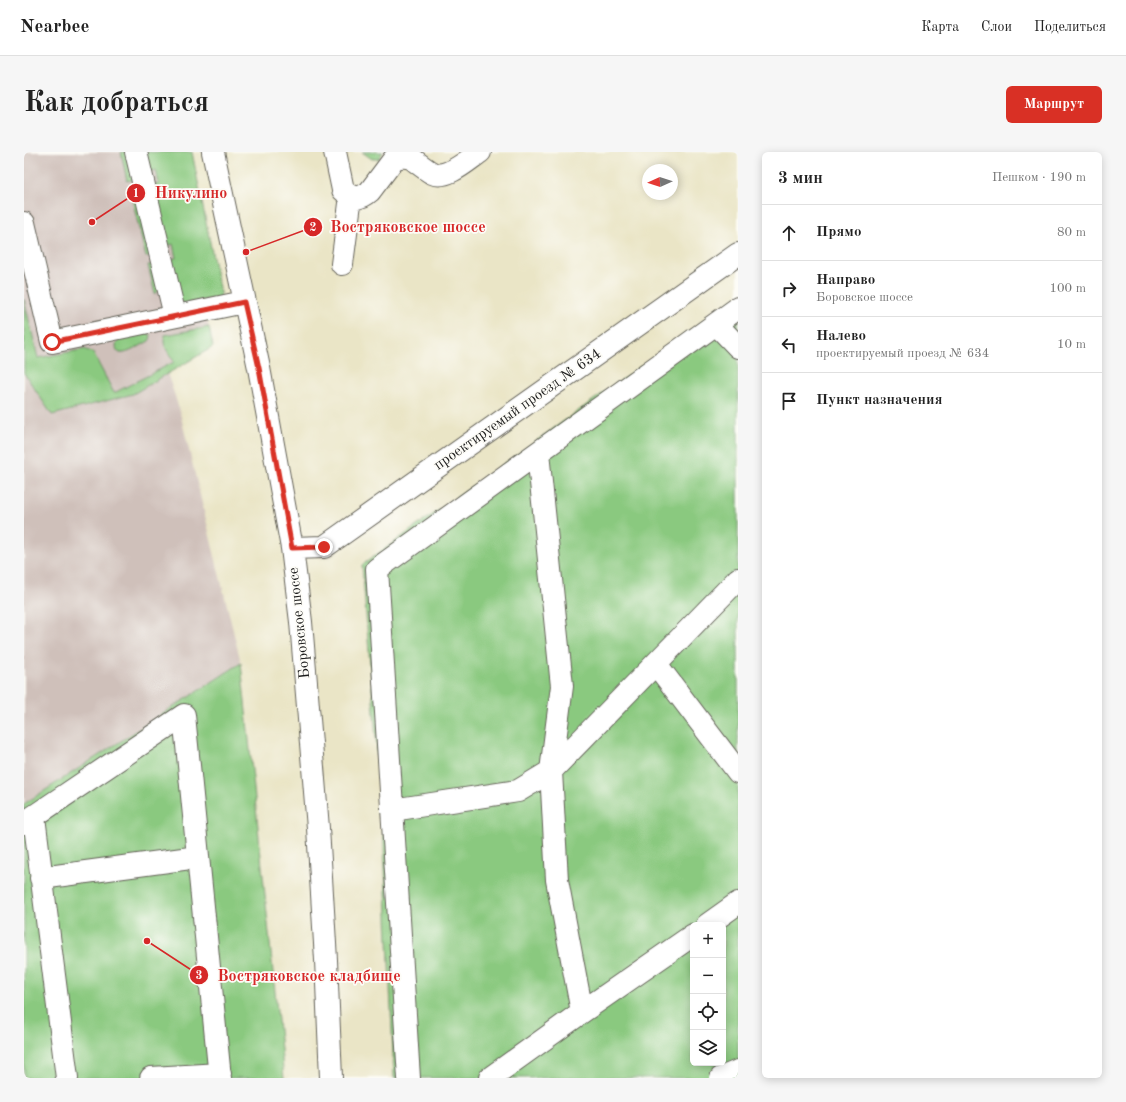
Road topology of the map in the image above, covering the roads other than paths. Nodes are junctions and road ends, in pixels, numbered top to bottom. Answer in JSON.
{"nodes":[{"id":1,"x":136,"y":152,"type":"edge"},
{"id":2,"x":213,"y":152,"type":"edge"},
{"id":3,"x":335,"y":152,"type":"edge"},
{"id":4,"x":480,"y":152,"type":"edge"},
{"id":5,"x":351,"y":196,"type":"junction"},
{"id":6,"x":24,"y":223,"type":"edge"},
{"id":7,"x":738,"y":254,"type":"edge"},
{"id":8,"x":342,"y":264,"type":"dead end"},
{"id":9,"x":244,"y":302,"type":"junction"},
{"id":10,"x":738,"y":308,"type":"edge"},
{"id":11,"x":175,"y":316,"type":"junction"},
{"id":12,"x":716,"y":324,"type":"junction"},
{"id":13,"x":738,"y":347,"type":"edge"},
{"id":14,"x":538,"y":453,"type":"junction"},
{"id":15,"x":292,"y":548,"type":"junction"},
{"id":16,"x":738,"y":579,"type":"edge"},
{"id":17,"x":656,"y":664,"type":"junction"},
{"id":18,"x":551,"y":771,"type":"junction"},
{"id":19,"x":738,"y":772,"type":"edge"},
{"id":20,"x":392,"y":810,"type":"junction"},
{"id":21,"x":29,"y":820,"type":"edge"},
{"id":22,"x":198,"y":857,"type":"junction"},
{"id":23,"x":42,"y":878,"type":"junction"},
{"id":24,"x":738,"y":903,"type":"edge"},
{"id":25,"x":711,"y":922,"type":"edge"},
{"id":26,"x":690,"y":937,"type":"edge"},
{"id":27,"x":582,"y":1012,"type":"junction"},
{"id":28,"x":738,"y":1071,"type":"edge"},
{"id":29,"x":220,"y":1076,"type":"edge"},
{"id":30,"x":67,"y":1078,"type":"edge"},
{"id":31,"x":151,"y":1078,"type":"edge"},
{"id":32,"x":331,"y":1078,"type":"edge"},
{"id":33,"x":409,"y":1078,"type":"edge"},
{"id":34,"x":490,"y":1078,"type":"edge"},
{"id":35,"x":721,"y":1078,"type":"edge"}],
"edges":[{"from":1,"to":11,"type":"street"},
{"from":2,"to":9,"type":"street","name":"Боровское шоссе"},
{"from":3,"to":5,"type":"street"},
{"from":4,"to":5,"type":"street"},
{"from":5,"to":8,"type":"street"},
{"from":6,"to":11,"type":"street"},
{"from":7,"to":15,"type":"street","name":"проектируемый проезд № 634"},
{"from":9,"to":11,"type":"street"},
{"from":9,"to":15,"type":"street","name":"Боровское шоссе"},
{"from":10,"to":12,"type":"street"},
{"from":12,"to":13,"type":"street"},
{"from":12,"to":14,"type":"street"},
{"from":14,"to":18,"type":"street"},
{"from":14,"to":20,"type":"street"},
{"from":15,"to":32,"type":"street","name":"Боровское шоссе"},
{"from":16,"to":17,"type":"street"},
{"from":17,"to":18,"type":"street"},
{"from":17,"to":19,"type":"street"},
{"from":18,"to":20,"type":"street"},
{"from":18,"to":27,"type":"street"},
{"from":20,"to":33,"type":"street"},
{"from":21,"to":22,"type":"street"},
{"from":21,"to":23,"type":"street"},
{"from":22,"to":23,"type":"street"},
{"from":22,"to":29,"type":"street"},
{"from":23,"to":30,"type":"street"},
{"from":24,"to":25,"type":"street"},
{"from":26,"to":27,"type":"street"},
{"from":27,"to":34,"type":"street"},
{"from":28,"to":35,"type":"street"},
{"from":29,"to":31,"type":"street"}]}
